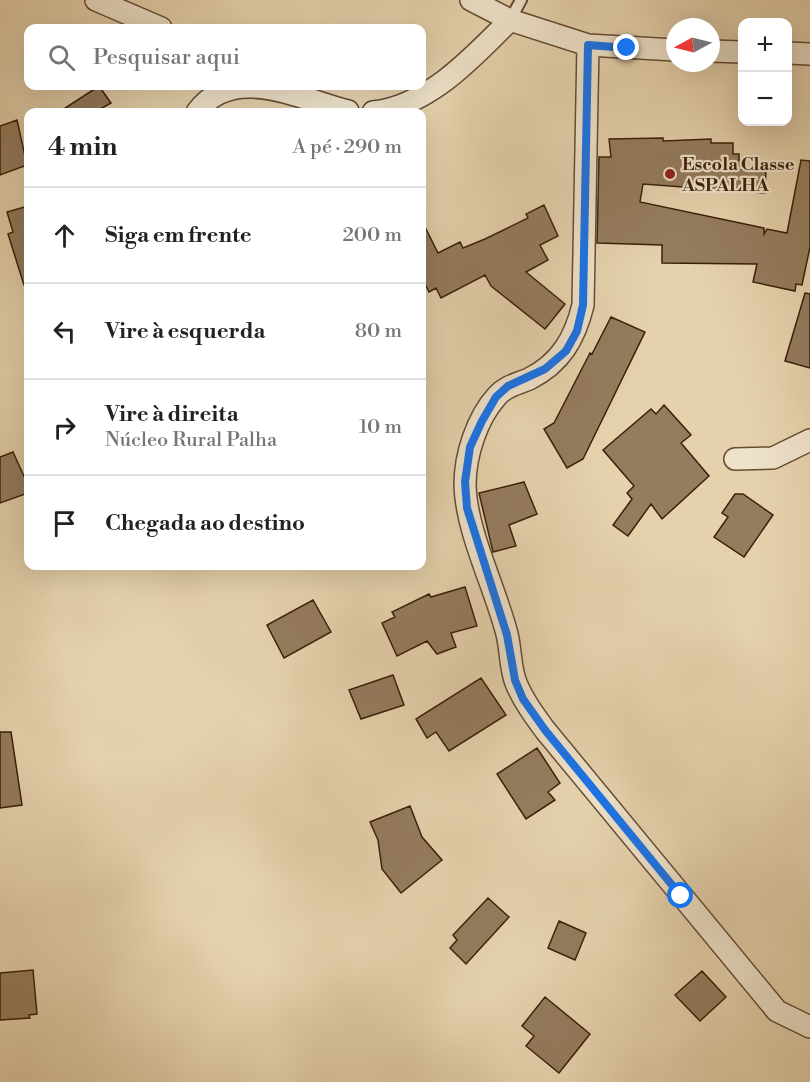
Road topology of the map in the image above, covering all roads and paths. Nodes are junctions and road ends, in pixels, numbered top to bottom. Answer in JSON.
{"nodes":[{"id":1,"x":96,"y":0,"type":"edge"},
{"id":2,"x":471,"y":0,"type":"edge"},
{"id":3,"x":521,"y":0,"type":"edge"},
{"id":4,"x":510,"y":20,"type":"junction"},
{"id":5,"x":152,"y":24,"type":"edge"},
{"id":6,"x":588,"y":45,"type":"junction"},
{"id":7,"x":666,"y":49,"type":"edge"},
{"id":8,"x":720,"y":51,"type":"edge"},
{"id":9,"x":738,"y":52,"type":"edge"},
{"id":10,"x":792,"y":53,"type":"edge"},
{"id":11,"x":810,"y":54,"type":"edge"},
{"id":12,"x":231,"y":90,"type":"edge"},
{"id":13,"x":272,"y":90,"type":"edge"},
{"id":14,"x":303,"y":90,"type":"edge"},
{"id":15,"x":327,"y":106,"type":"junction"},
{"id":16,"x":200,"y":108,"type":"edge"},
{"id":17,"x":335,"y":108,"type":"edge"},
{"id":18,"x":388,"y":108,"type":"edge"},
{"id":19,"x":810,"y":440,"type":"edge"},
{"id":20,"x":735,"y":459,"type":"dead end"},
{"id":21,"x":810,"y":1027,"type":"edge"}],
"edges":[{"from":1,"to":5,"type":"street"},
{"from":2,"to":4,"type":"street"},
{"from":3,"to":4,"type":"lane"},
{"from":4,"to":6,"type":"street"},
{"from":4,"to":18,"type":"street"},
{"from":6,"to":7,"type":"street"},
{"from":6,"to":21,"type":"street"},
{"from":8,"to":9,"type":"street"},
{"from":10,"to":11,"type":"street"},
{"from":12,"to":16,"type":"street"},
{"from":13,"to":15,"type":"street"},
{"from":14,"to":15,"type":"street"},
{"from":15,"to":17,"type":"street"},
{"from":19,"to":20,"type":"street"}]}
